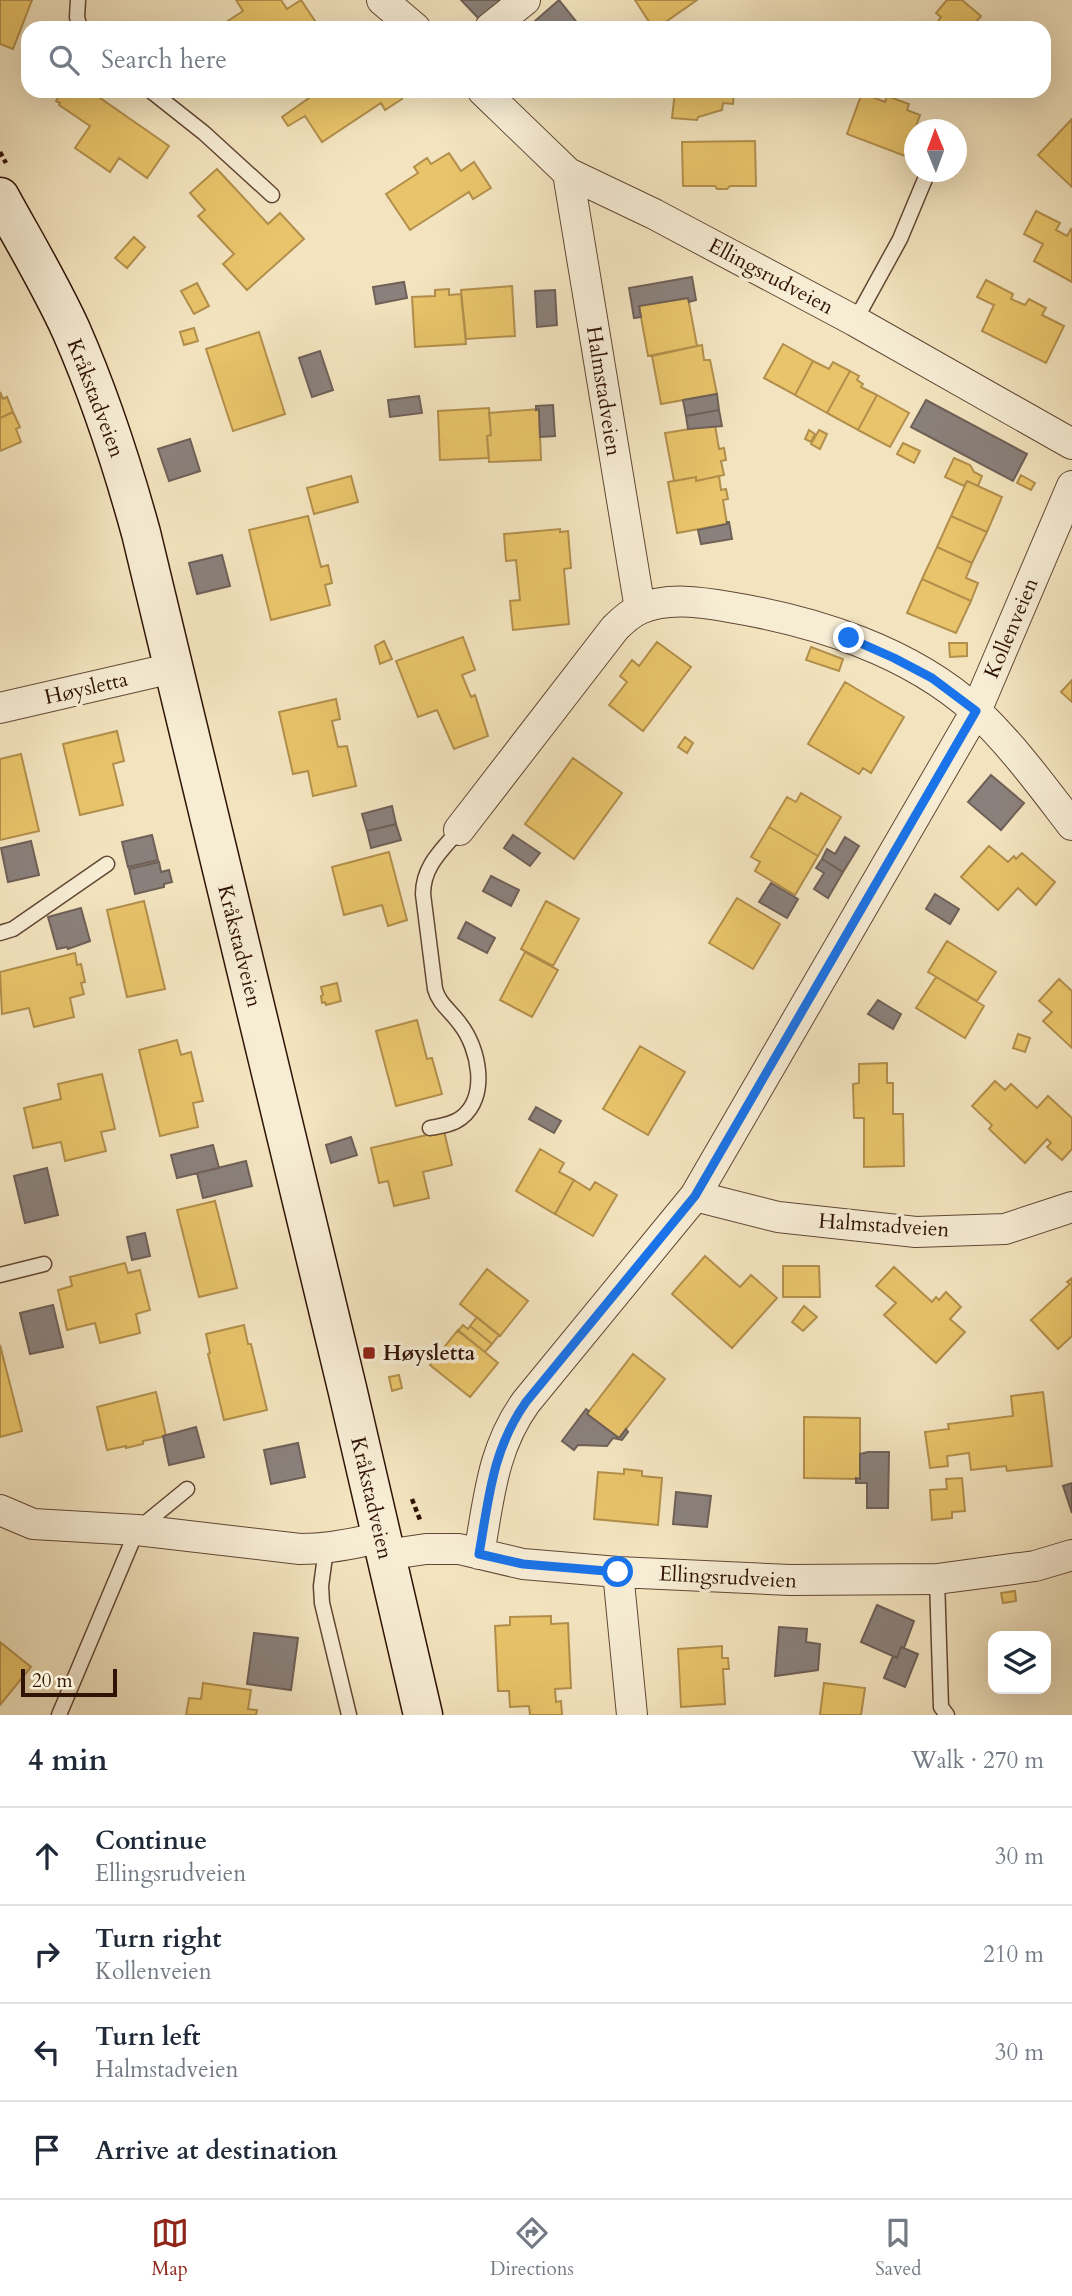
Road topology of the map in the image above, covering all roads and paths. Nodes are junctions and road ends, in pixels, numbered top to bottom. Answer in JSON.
{"nodes":[{"id":1,"x":78,"y":0,"type":"edge"},
{"id":2,"x":382,"y":0,"type":"edge"},
{"id":3,"x":526,"y":0,"type":"edge"},
{"id":4,"x":78,"y":21,"type":"edge"},
{"id":5,"x":407,"y":21,"type":"edge"},
{"id":6,"x":499,"y":21,"type":"edge"},
{"id":7,"x":160,"y":98,"type":"edge"},
{"id":8,"x":490,"y":98,"type":"edge"},
{"id":9,"x":568,"y":173,"type":"junction"},
{"id":10,"x":924,"y":182,"type":"edge"},
{"id":11,"x":272,"y":195,"type":"dead end"},
{"id":12,"x":0,"y":197,"type":"edge"},
{"id":13,"x":855,"y":321,"type":"junction"},
{"id":14,"x":1072,"y":444,"type":"edge"},
{"id":15,"x":1072,"y":486,"type":"edge"},
{"id":16,"x":640,"y":609,"type":"junction"},
{"id":17,"x":173,"y":667,"type":"junction"},
{"id":18,"x":0,"y":708,"type":"edge"},
{"id":19,"x":976,"y":711,"type":"junction"},
{"id":20,"x":1072,"y":825,"type":"edge"},
{"id":21,"x":459,"y":830,"type":"joint"},
{"id":22,"x":107,"y":864,"type":"dead end"},
{"id":23,"x":0,"y":933,"type":"edge"},
{"id":24,"x":430,"y":1128,"type":"dead end"},
{"id":25,"x":695,"y":1196,"type":"junction"},
{"id":26,"x":1072,"y":1207,"type":"edge"},
{"id":27,"x":44,"y":1264,"type":"dead end"},
{"id":28,"x":0,"y":1275,"type":"edge"},
{"id":29,"x":187,"y":1489,"type":"dead end"},
{"id":30,"x":0,"y":1510,"type":"edge"},
{"id":31,"x":136,"y":1530,"type":"junction"},
{"id":32,"x":383,"y":1546,"type":"junction"},
{"id":33,"x":326,"y":1549,"type":"junction"},
{"id":34,"x":479,"y":1554,"type":"junction"},
{"id":35,"x":1072,"y":1555,"type":"edge"},
{"id":36,"x":618,"y":1572,"type":"junction"},
{"id":37,"x":937,"y":1579,"type":"junction"},
{"id":38,"x":59,"y":1715,"type":"edge"},
{"id":39,"x":349,"y":1715,"type":"edge"},
{"id":40,"x":423,"y":1715,"type":"edge"},
{"id":41,"x":632,"y":1715,"type":"edge"},
{"id":42,"x":947,"y":1715,"type":"edge"}],
"edges":[{"from":1,"to":4,"type":"lane"},
{"from":2,"to":5,"type":"street"},
{"from":3,"to":6,"type":"street"},
{"from":7,"to":11,"type":"lane"},
{"from":8,"to":9,"type":"street","name":"Ellingsrudveien"},
{"from":9,"to":13,"type":"street","name":"Ellingsrudveien"},
{"from":9,"to":16,"type":"street","name":"Halmstadveien"},
{"from":10,"to":13,"type":"lane"},
{"from":12,"to":17,"type":"main road","name":"Kråkstadveien"},
{"from":13,"to":14,"type":"street","name":"Ellingsrudveien"},
{"from":15,"to":19,"type":"street","name":"Kollenveien"},
{"from":16,"to":19,"type":"street"},
{"from":16,"to":21,"type":"street"},
{"from":17,"to":18,"type":"street","name":"Høysletta"},
{"from":17,"to":32,"type":"main road","name":"Kråkstadveien"},
{"from":19,"to":20,"type":"street"},
{"from":19,"to":25,"type":"street","name":"Kollenveien"},
{"from":21,"to":24,"type":"lane"},
{"from":22,"to":23,"type":"lane"},
{"from":25,"to":26,"type":"street","name":"Halmstadveien"},
{"from":25,"to":34,"type":"street","name":"Kollenveien"},
{"from":27,"to":28,"type":"lane"},
{"from":29,"to":31,"type":"lane"},
{"from":30,"to":31,"type":"street"},
{"from":31,"to":33,"type":"street"},
{"from":31,"to":38,"type":"lane"},
{"from":32,"to":33,"type":"street"},
{"from":32,"to":34,"type":"street","name":"Ellingsrudveien"},
{"from":32,"to":40,"type":"main road","name":"Kråkstadveien"},
{"from":33,"to":39,"type":"lane"},
{"from":34,"to":36,"type":"street","name":"Ellingsrudveien"},
{"from":35,"to":37,"type":"street","name":"Ellingsrudveien"},
{"from":36,"to":37,"type":"street","name":"Ellingsrudveien"},
{"from":36,"to":41,"type":"street"},
{"from":37,"to":42,"type":"lane"}]}
